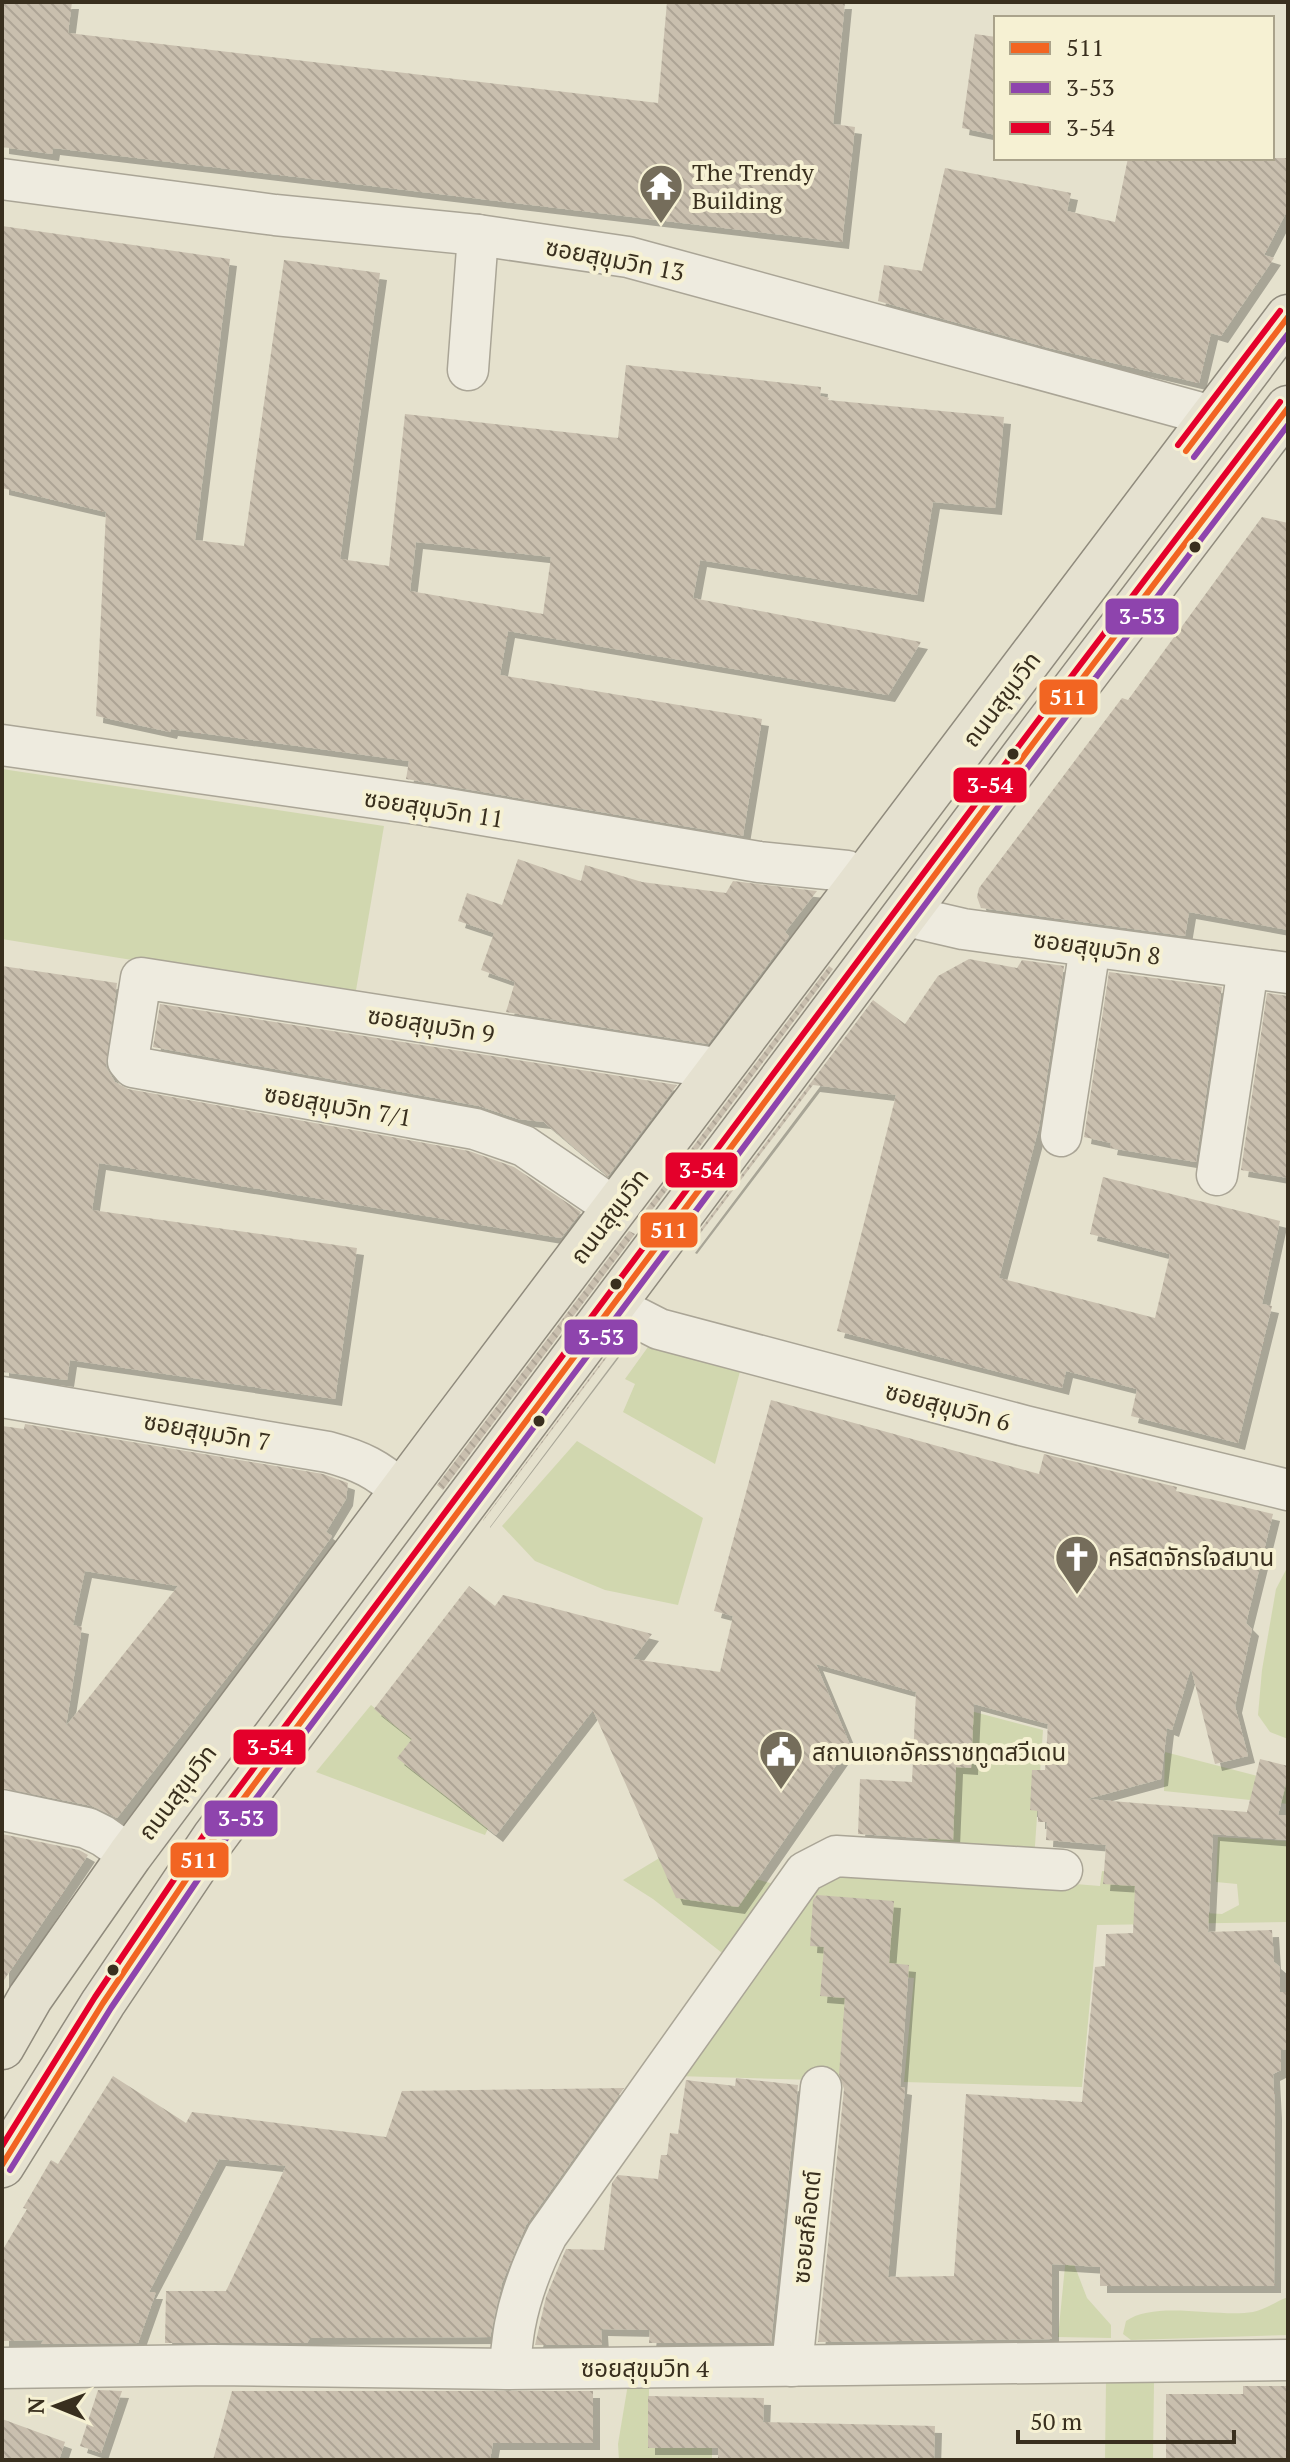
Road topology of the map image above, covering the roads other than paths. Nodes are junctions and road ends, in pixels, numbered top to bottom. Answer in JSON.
{"nodes":[{"id":1,"x":2,"y":179,"type":"edge"},
{"id":2,"x":478,"y":235,"type":"junction"},
{"id":3,"x":1288,"y":317,"type":"edge"},
{"id":4,"x":468,"y":370,"type":"dead end"},
{"id":5,"x":1288,"y":408,"type":"edge"},
{"id":6,"x":1212,"y":416,"type":"junction"},
{"id":7,"x":2,"y":745,"type":"edge"},
{"id":8,"x":863,"y":882,"type":"junction"},
{"id":9,"x":907,"y":916,"type":"junction"},
{"id":10,"x":1090,"y":947,"type":"junction"},
{"id":11,"x":1248,"y":968,"type":"junction"},
{"id":12,"x":1288,"y":973,"type":"edge"},
{"id":13,"x":141,"y":978,"type":"joint"},
{"id":14,"x":722,"y":1069,"type":"junction"},
{"id":15,"x":1061,"y":1136,"type":"dead end"},
{"id":16,"x":1217,"y":1175,"type":"dead end"},
{"id":17,"x":615,"y":1208,"type":"junction"},
{"id":18,"x":614,"y":1306,"type":"junction"},
{"id":19,"x":2,"y":1397,"type":"edge"},
{"id":20,"x":1288,"y":1490,"type":"edge"},
{"id":21,"x":402,"y":1491,"type":"junction"},
{"id":22,"x":2,"y":1810,"type":"edge"},
{"id":23,"x":130,"y":1855,"type":"junction"},
{"id":24,"x":1062,"y":1870,"type":"dead end"},
{"id":25,"x":2,"y":2047,"type":"edge"},
{"id":26,"x":821,"y":2087,"type":"dead end"},
{"id":27,"x":2,"y":2165,"type":"edge"},
{"id":28,"x":1288,"y":2360,"type":"edge"},
{"id":29,"x":792,"y":2366,"type":"junction"},
{"id":30,"x":2,"y":2368,"type":"edge"},
{"id":31,"x":508,"y":2369,"type":"junction"}],
"edges":[{"from":1,"to":2,"type":"street","name":"ซอยสุขุมวิท 13"},
{"from":2,"to":4,"type":"street"},
{"from":2,"to":6,"type":"street","name":"ซอยสุขุมวิท 13"},
{"from":3,"to":6,"type":"main road","name":"ถนนสุขุมวิท"},
{"from":5,"to":9,"type":"main road"},
{"from":6,"to":8,"type":"main road","name":"ถนนสุขุมวิท"},
{"from":7,"to":8,"type":"street","name":"ซอยสุขุมวิท 11"},
{"from":8,"to":9,"type":"main road"},
{"from":8,"to":14,"type":"main road","name":"ถนนสุขุมวิท"},
{"from":9,"to":10,"type":"street","name":"ซอยสุขุมวิท 8"},
{"from":9,"to":18,"type":"main road"},
{"from":10,"to":11,"type":"street","name":"ซอยสุขุมวิท 8"},
{"from":10,"to":15,"type":"street"},
{"from":11,"to":12,"type":"street","name":"ซอยสุขุมวิท 8"},
{"from":11,"to":16,"type":"street"},
{"from":13,"to":14,"type":"street","name":"ซอยสุขุมวิท 9"},
{"from":13,"to":17,"type":"street","name":"ซอยสุขุมวิท 7/1"},
{"from":14,"to":17,"type":"main road","name":"ถนนสุขุมวิท"},
{"from":17,"to":21,"type":"main road","name":"ถนนสุขุมวิท"},
{"from":18,"to":20,"type":"street","name":"ซอยสุขุมวิท 6"},
{"from":18,"to":27,"type":"main road"},
{"from":19,"to":21,"type":"street","name":"ซอยสุขุมวิท 7"},
{"from":21,"to":23,"type":"main road","name":"ถนนสุขุมวิท"},
{"from":22,"to":23,"type":"street"},
{"from":23,"to":25,"type":"main road","name":"ถนนสุขุมวิท"},
{"from":24,"to":31,"type":"street"},
{"from":26,"to":29,"type":"street","name":"ซอยสก็อตต์"},
{"from":28,"to":29,"type":"street","name":"ซอยสุขุมวิท 4"},
{"from":29,"to":31,"type":"street","name":"ซอยสุขุมวิท 4"},
{"from":30,"to":31,"type":"street","name":"ซอยสุขุมวิท 4"}]}
